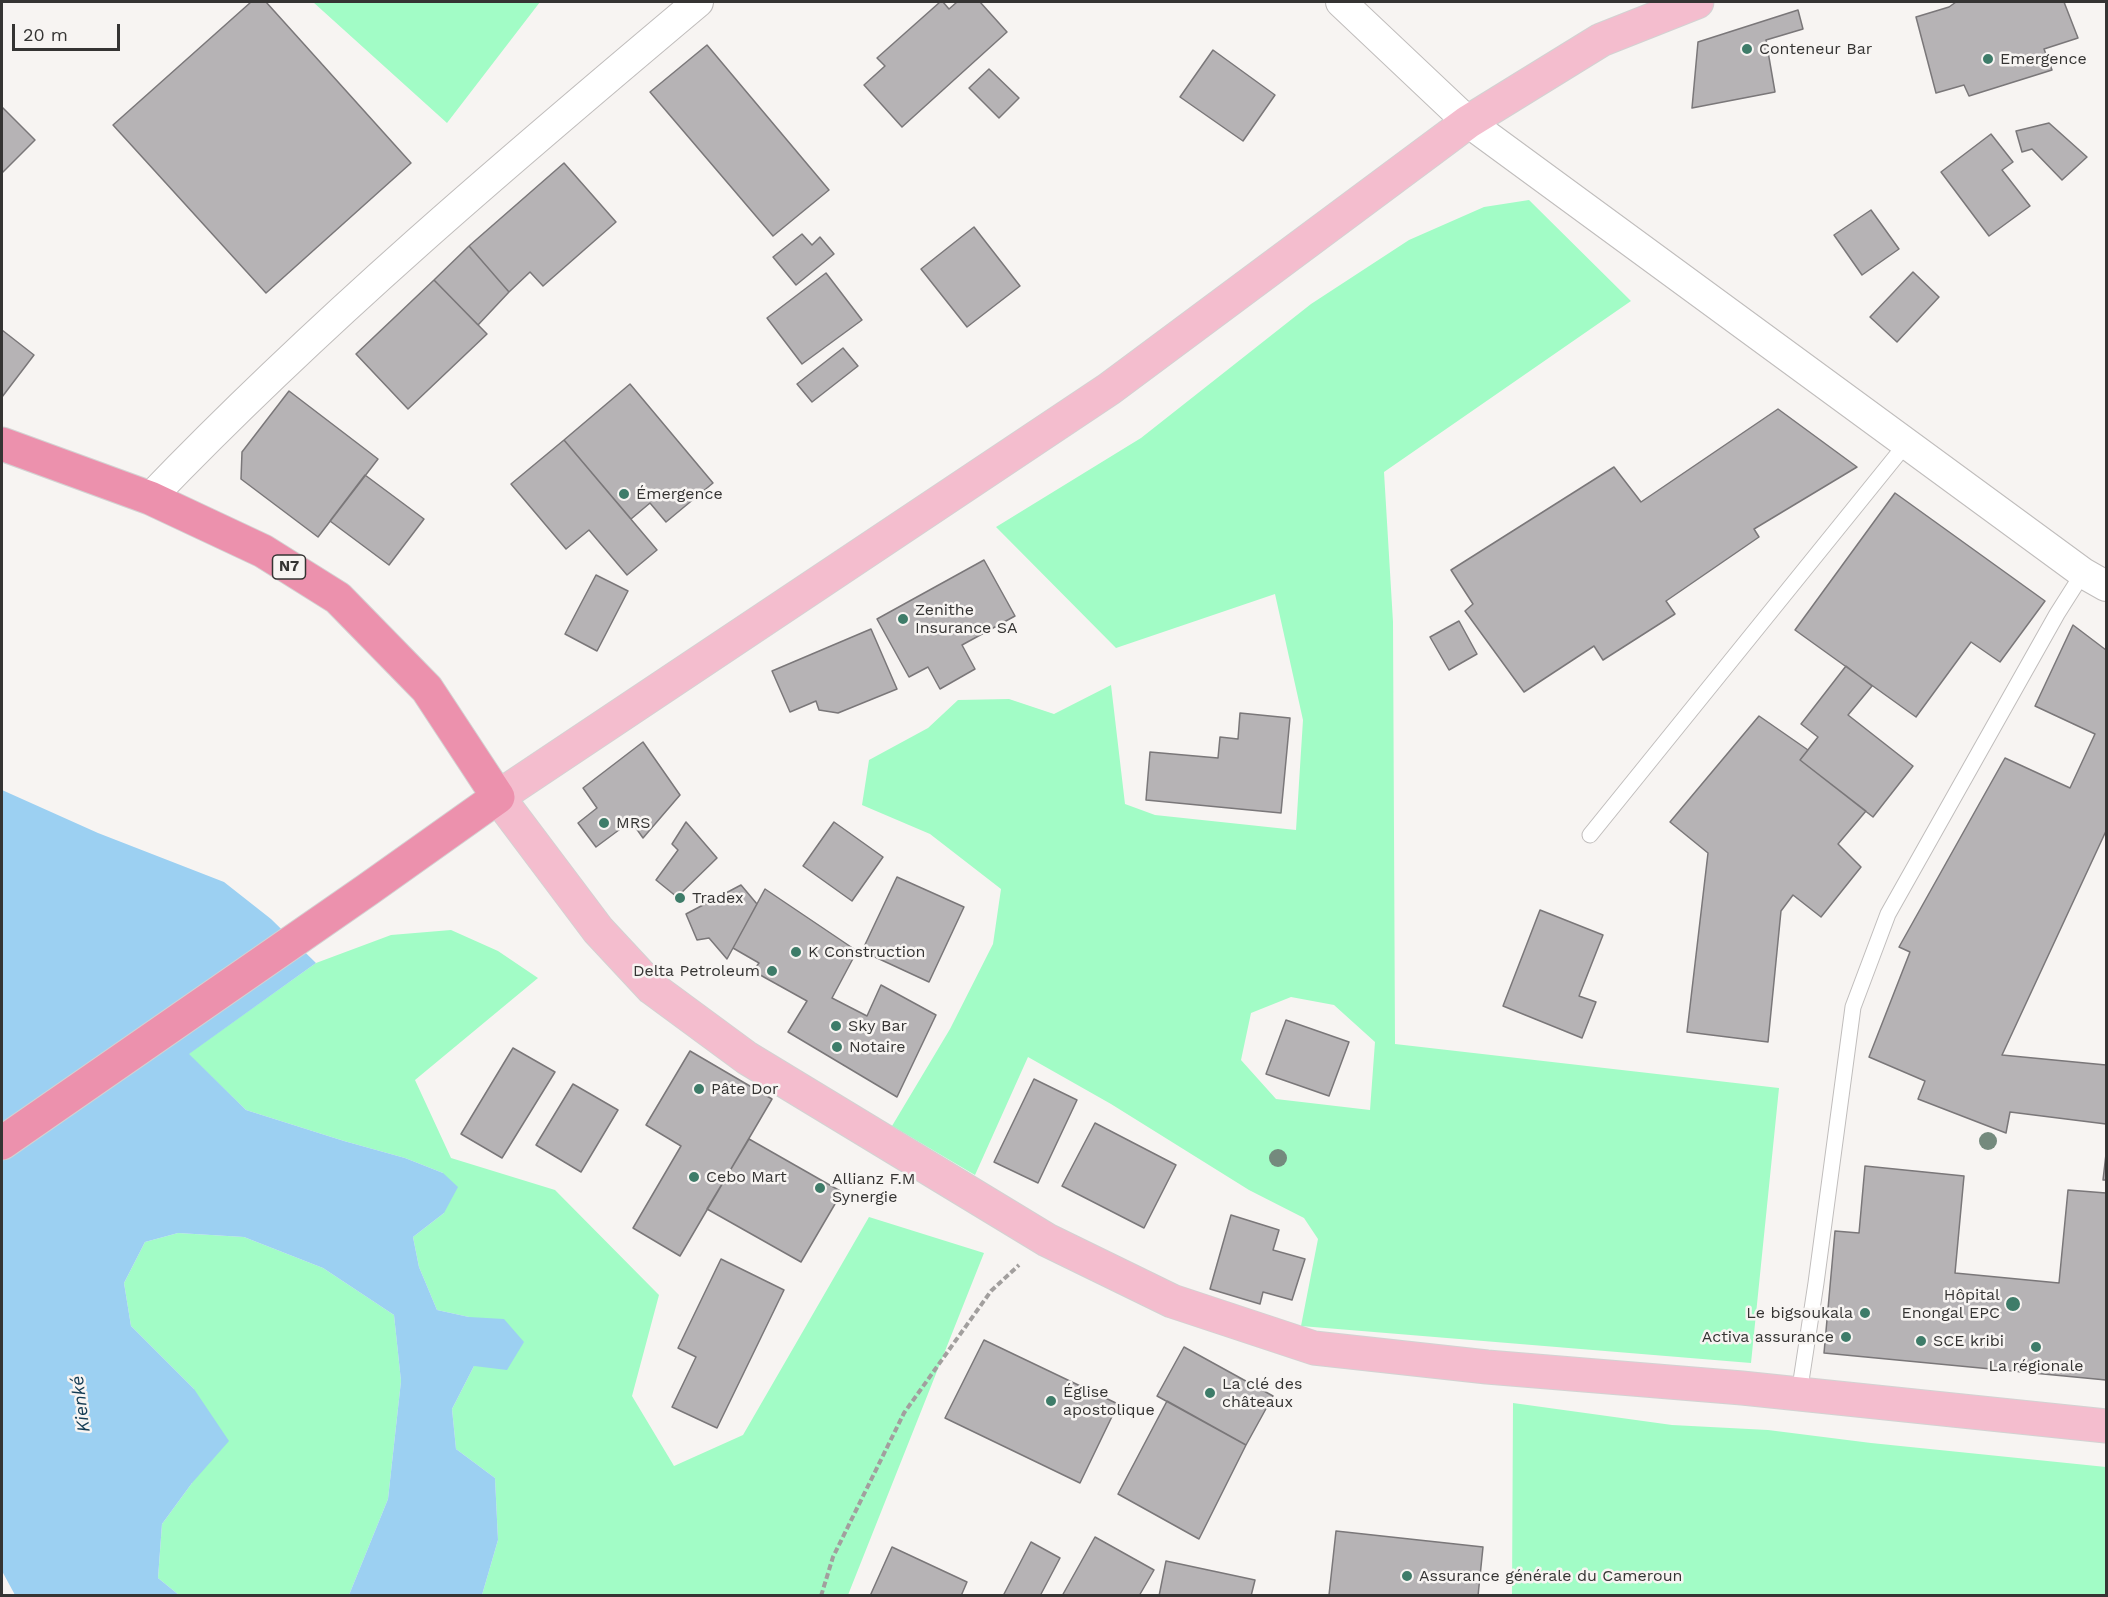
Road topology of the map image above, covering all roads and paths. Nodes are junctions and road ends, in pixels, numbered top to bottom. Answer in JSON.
{"nodes":[{"id":1,"x":698,"y":2,"type":"edge"},
{"id":2,"x":1341,"y":2,"type":"edge"},
{"id":3,"x":1696,"y":2,"type":"edge"},
{"id":4,"x":1468,"y":122,"type":"junction"},
{"id":5,"x":2,"y":444,"type":"edge"},
{"id":6,"x":1906,"y":444,"type":"junction"},
{"id":7,"x":150,"y":498,"type":"junction"},
{"id":8,"x":2095,"y":580,"type":"edge"},
{"id":9,"x":498,"y":797,"type":"junction"},
{"id":10,"x":1590,"y":835,"type":"dead end"},
{"id":11,"x":2,"y":1143,"type":"edge"},
{"id":12,"x":1047,"y":1240,"type":"junction"},
{"id":13,"x":1799,"y":1394,"type":"junction"},
{"id":14,"x":2106,"y":1426,"type":"edge"},
{"id":15,"x":821,"y":1596,"type":"edge"}],
"edges":[{"from":1,"to":7,"type":"street"},
{"from":2,"to":4,"type":"street"},
{"from":3,"to":4,"type":"main road"},
{"from":4,"to":6,"type":"street"},
{"from":4,"to":9,"type":"main road"},
{"from":5,"to":7,"type":"highway","number":"N7"},
{"from":6,"to":8,"type":"street"},
{"from":6,"to":10,"type":"lane"},
{"from":7,"to":9,"type":"highway","number":"N7"},
{"from":8,"to":13,"type":"lane"},
{"from":9,"to":11,"type":"highway"},
{"from":9,"to":12,"type":"main road"},
{"from":12,"to":13,"type":"main road"},
{"from":12,"to":15,"type":"path"},
{"from":13,"to":14,"type":"main road"}]}
